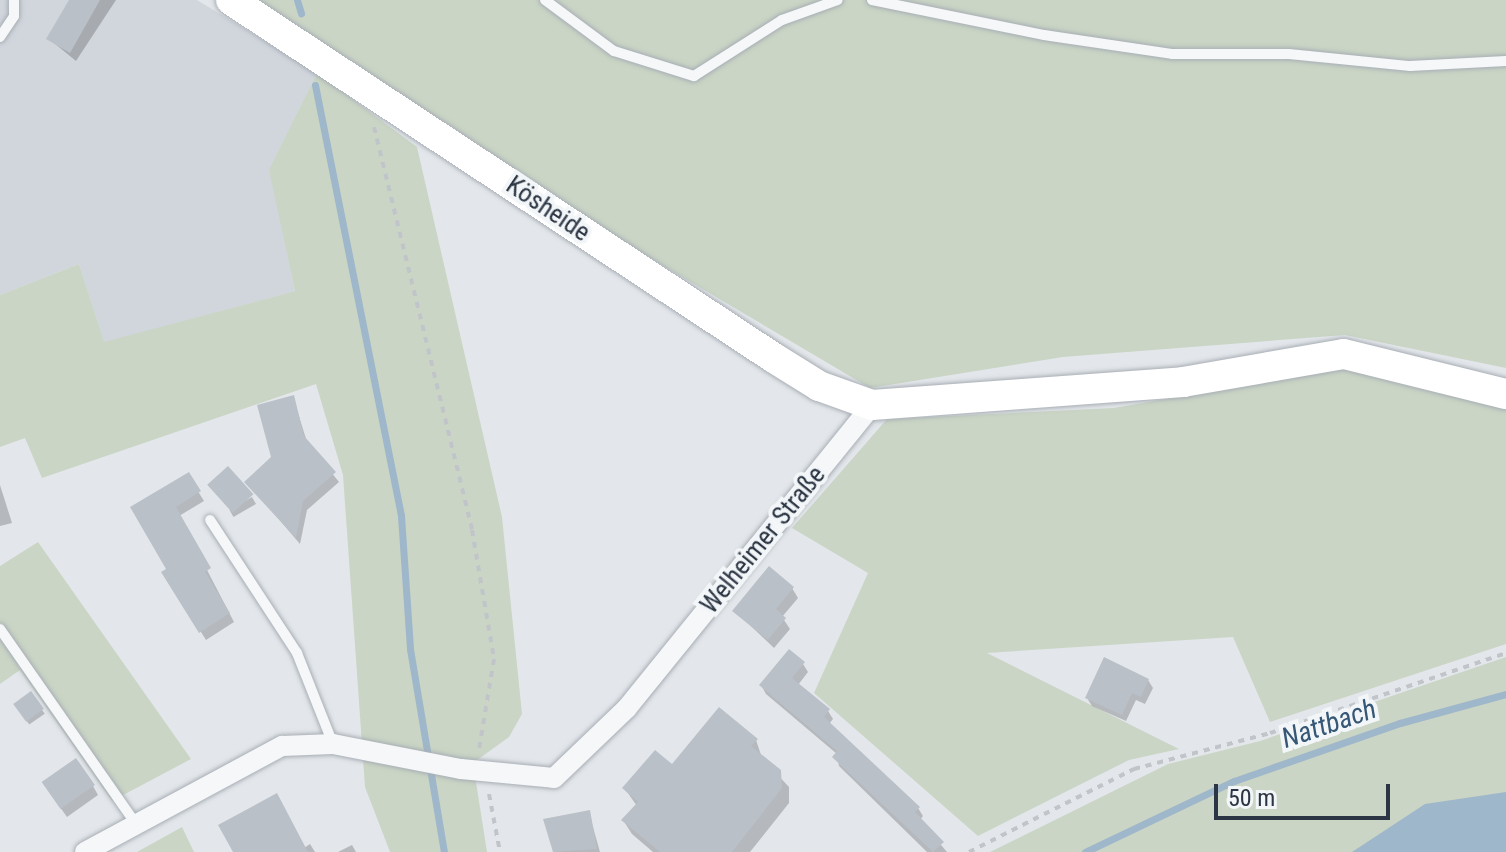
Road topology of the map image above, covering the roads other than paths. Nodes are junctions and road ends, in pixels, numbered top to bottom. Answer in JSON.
{"nodes":[{"id":1,"x":14,"y":0,"type":"edge"},
{"id":2,"x":231,"y":0,"type":"edge"},
{"id":3,"x":545,"y":0,"type":"edge"},
{"id":4,"x":838,"y":0,"type":"edge"},
{"id":5,"x":872,"y":0,"type":"edge"},
{"id":6,"x":0,"y":37,"type":"edge"},
{"id":7,"x":1506,"y":61,"type":"edge"},
{"id":8,"x":1506,"y":394,"type":"edge"},
{"id":9,"x":872,"y":405,"type":"junction"},
{"id":10,"x":210,"y":520,"type":"dead end"},
{"id":11,"x":0,"y":629,"type":"edge"},
{"id":12,"x":333,"y":744,"type":"junction"},
{"id":13,"x":136,"y":824,"type":"junction"},
{"id":14,"x":85,"y":852,"type":"edge"}],
"edges":[{"from":1,"to":6,"type":"lane"},
{"from":2,"to":9,"type":"street","name":"Kösheide"},
{"from":3,"to":4,"type":"lane"},
{"from":5,"to":7,"type":"lane"},
{"from":8,"to":9,"type":"street"},
{"from":9,"to":12,"type":"street","name":"Welheimer Straße"},
{"from":10,"to":12,"type":"lane"},
{"from":11,"to":13,"type":"lane"},
{"from":12,"to":13,"type":"street","name":"Welheimer Straße"},
{"from":13,"to":14,"type":"street","name":"Welheimer Straße"}]}
